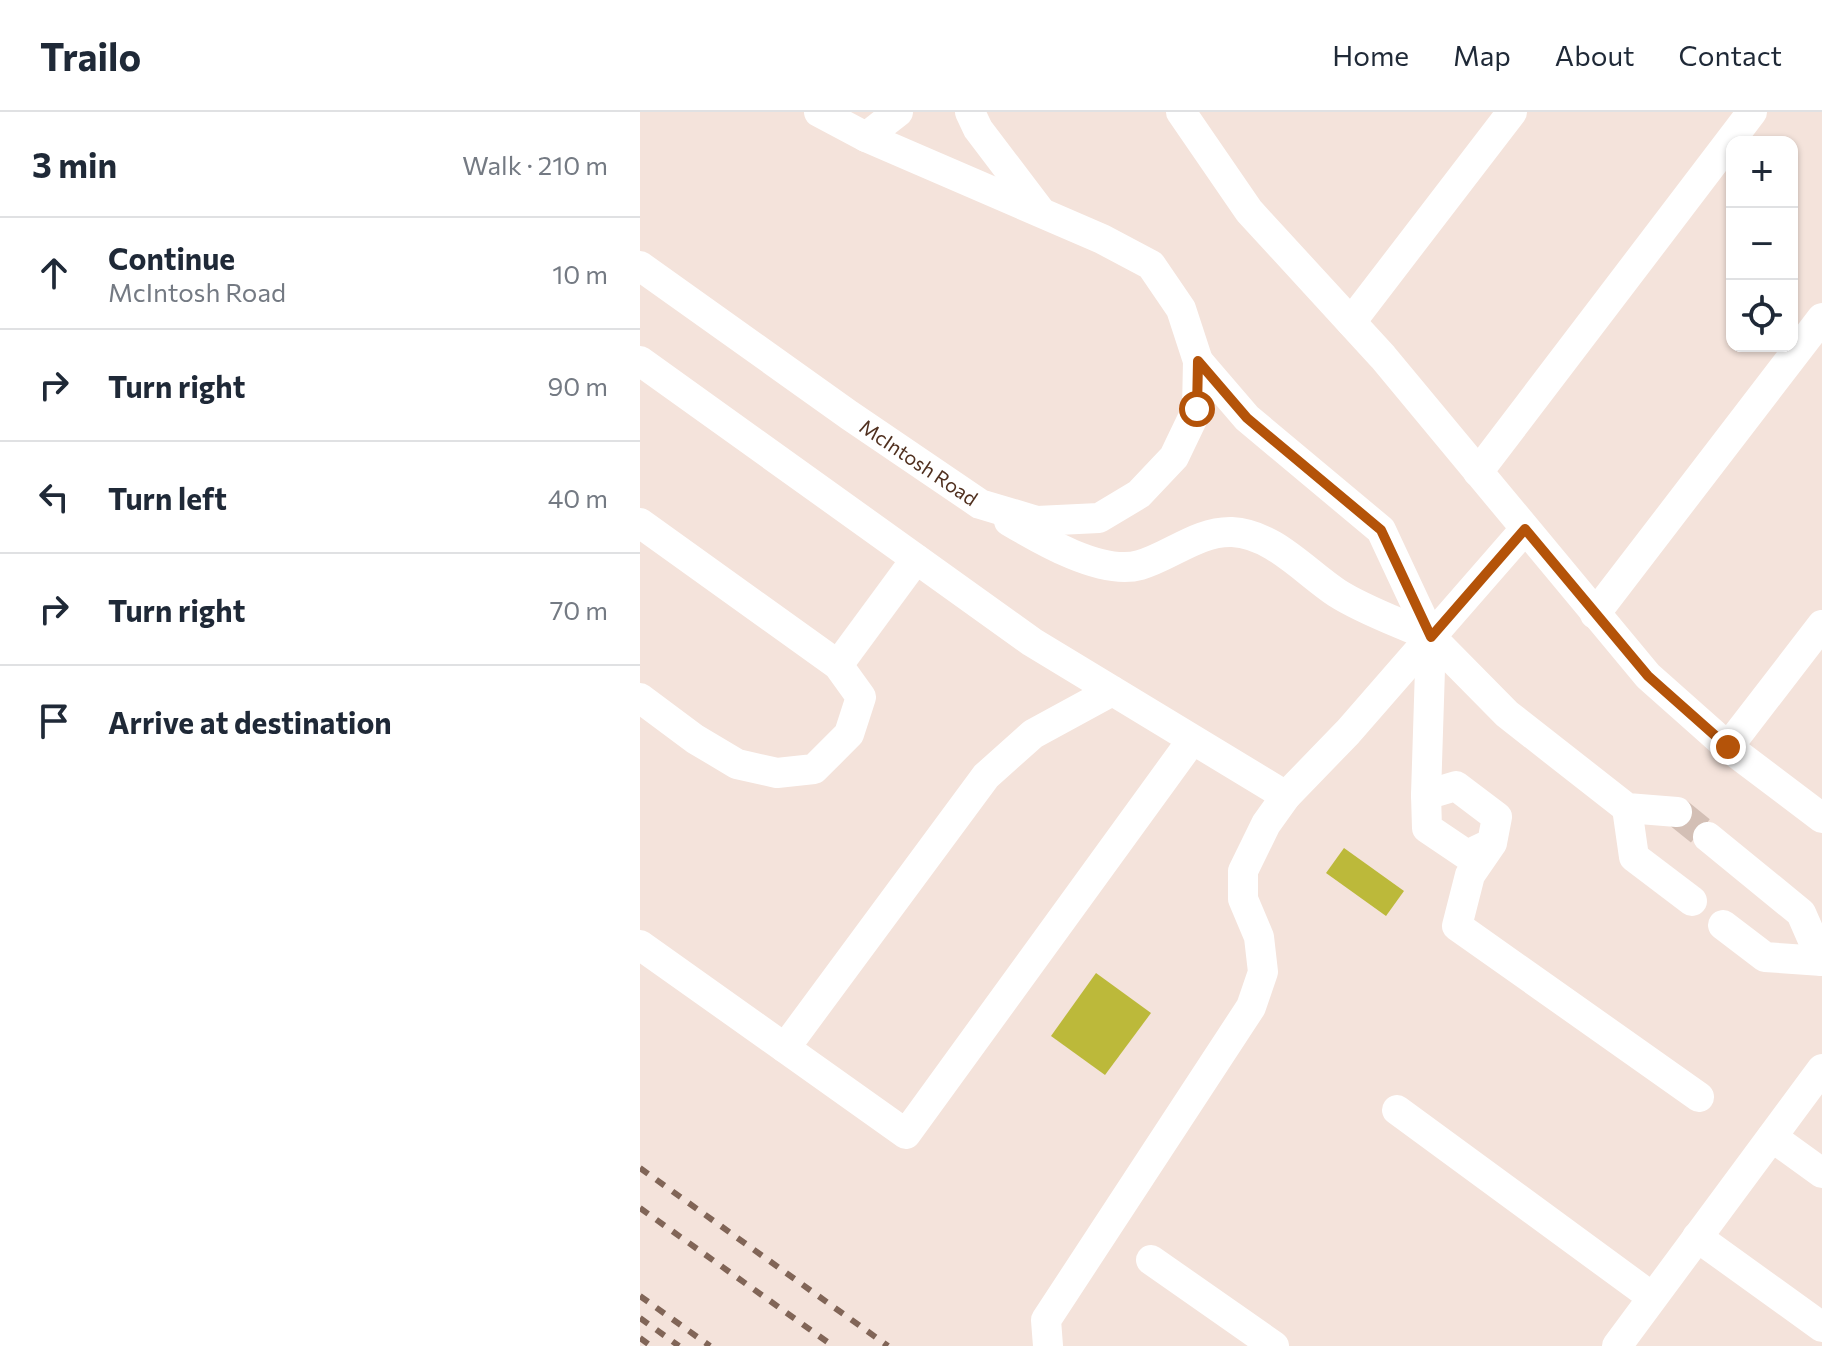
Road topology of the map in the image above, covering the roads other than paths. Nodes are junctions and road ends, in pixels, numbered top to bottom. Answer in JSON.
{"nodes":[{"id":1,"x":819,"y":112,"type":"edge"},
{"id":2,"x":898,"y":112,"type":"edge"},
{"id":3,"x":970,"y":112,"type":"edge"},
{"id":4,"x":1181,"y":112,"type":"edge"},
{"id":5,"x":1512,"y":112,"type":"edge"},
{"id":6,"x":1752,"y":112,"type":"edge"},
{"id":7,"x":866,"y":137,"type":"junction"},
{"id":8,"x":1042,"y":213,"type":"junction"},
{"id":9,"x":640,"y":266,"type":"edge"},
{"id":10,"x":1822,"y":318,"type":"edge"},
{"id":11,"x":1351,"y":322,"type":"junction"},
{"id":12,"x":640,"y":361,"type":"edge"},
{"id":13,"x":1198,"y":361,"type":"junction"},
{"id":14,"x":1478,"y":472,"type":"junction"},
{"id":15,"x":980,"y":504,"type":"junction"},
{"id":16,"x":640,"y":523,"type":"edge"},
{"id":17,"x":1525,"y":529,"type":"junction"},
{"id":18,"x":916,"y":559,"type":"junction"},
{"id":19,"x":1595,"y":614,"type":"junction"},
{"id":20,"x":1822,"y":625,"type":"edge"},
{"id":21,"x":1431,"y":637,"type":"junction"},
{"id":22,"x":838,"y":665,"type":"junction"},
{"id":23,"x":1112,"y":691,"type":"junction"},
{"id":24,"x":640,"y":698,"type":"edge"},
{"id":25,"x":1192,"y":740,"type":"junction"},
{"id":26,"x":1728,"y":747,"type":"junction"},
{"id":27,"x":1426,"y":795,"type":"junction"},
{"id":28,"x":1286,"y":796,"type":"junction"},
{"id":29,"x":1627,"y":808,"type":"junction"},
{"id":30,"x":1677,"y":812,"type":"tunnel mouth"},
{"id":31,"x":1822,"y":818,"type":"edge"},
{"id":32,"x":1708,"y":837,"type":"tunnel mouth"},
{"id":33,"x":1492,"y":843,"type":"junction"},
{"id":34,"x":1692,"y":901,"type":"dead end"},
{"id":35,"x":1723,"y":925,"type":"dead end"},
{"id":36,"x":640,"y":945,"type":"edge"},
{"id":37,"x":1822,"y":961,"type":"edge"},
{"id":38,"x":785,"y":1048,"type":"junction"},
{"id":39,"x":1822,"y":1069,"type":"edge"},
{"id":40,"x":1699,"y":1097,"type":"dead end"},
{"id":41,"x":1397,"y":1110,"type":"dead end"},
{"id":42,"x":1772,"y":1137,"type":"junction"},
{"id":43,"x":1822,"y":1173,"type":"edge"},
{"id":44,"x":1697,"y":1237,"type":"junction"},
{"id":45,"x":1151,"y":1260,"type":"dead end"},
{"id":46,"x":1652,"y":1297,"type":"junction"},
{"id":47,"x":1822,"y":1327,"type":"edge"},
{"id":48,"x":1048,"y":1346,"type":"edge"},
{"id":49,"x":1274,"y":1346,"type":"edge"},
{"id":50,"x":1617,"y":1346,"type":"edge"}],
"edges":[{"from":1,"to":7,"type":"street","name":"McIntosh Road"},
{"from":2,"to":7,"type":"street"},
{"from":3,"to":8,"type":"street"},
{"from":4,"to":11,"type":"street"},
{"from":5,"to":11,"type":"street"},
{"from":6,"to":14,"type":"street"},
{"from":7,"to":8,"type":"street","name":"McIntosh Road"},
{"from":8,"to":13,"type":"street","name":"McIntosh Road"},
{"from":9,"to":15,"type":"street","name":"McIntosh Road"},
{"from":10,"to":19,"type":"street"},
{"from":11,"to":14,"type":"street"},
{"from":12,"to":18,"type":"street"},
{"from":13,"to":15,"type":"street","name":"McIntosh Road"},
{"from":13,"to":21,"type":"street"},
{"from":14,"to":17,"type":"street"},
{"from":15,"to":21,"type":"street"},
{"from":16,"to":22,"type":"street"},
{"from":17,"to":19,"type":"street"},
{"from":17,"to":21,"type":"street"},
{"from":18,"to":22,"type":"street"},
{"from":18,"to":23,"type":"street"},
{"from":19,"to":26,"type":"street"},
{"from":20,"to":26,"type":"street"},
{"from":21,"to":27,"type":"street"},
{"from":21,"to":28,"type":"street"},
{"from":21,"to":29,"type":"street"},
{"from":22,"to":24,"type":"street"},
{"from":23,"to":25,"type":"street"},
{"from":23,"to":38,"type":"street"},
{"from":25,"to":28,"type":"street"},
{"from":25,"to":38,"type":"street"},
{"from":26,"to":31,"type":"street"},
{"from":27,"to":33,"type":"street"},
{"from":27,"to":33,"type":"street"},
{"from":28,"to":48,"type":"street"},
{"from":29,"to":30,"type":"street"},
{"from":29,"to":34,"type":"street"},
{"from":32,"to":37,"type":"street"},
{"from":33,"to":40,"type":"street"},
{"from":35,"to":37,"type":"street"},
{"from":36,"to":38,"type":"street"},
{"from":39,"to":42,"type":"street"},
{"from":41,"to":46,"type":"street"},
{"from":42,"to":43,"type":"street"},
{"from":42,"to":44,"type":"street"},
{"from":44,"to":46,"type":"street"},
{"from":44,"to":47,"type":"street"},
{"from":45,"to":49,"type":"street"},
{"from":46,"to":50,"type":"street"}]}
